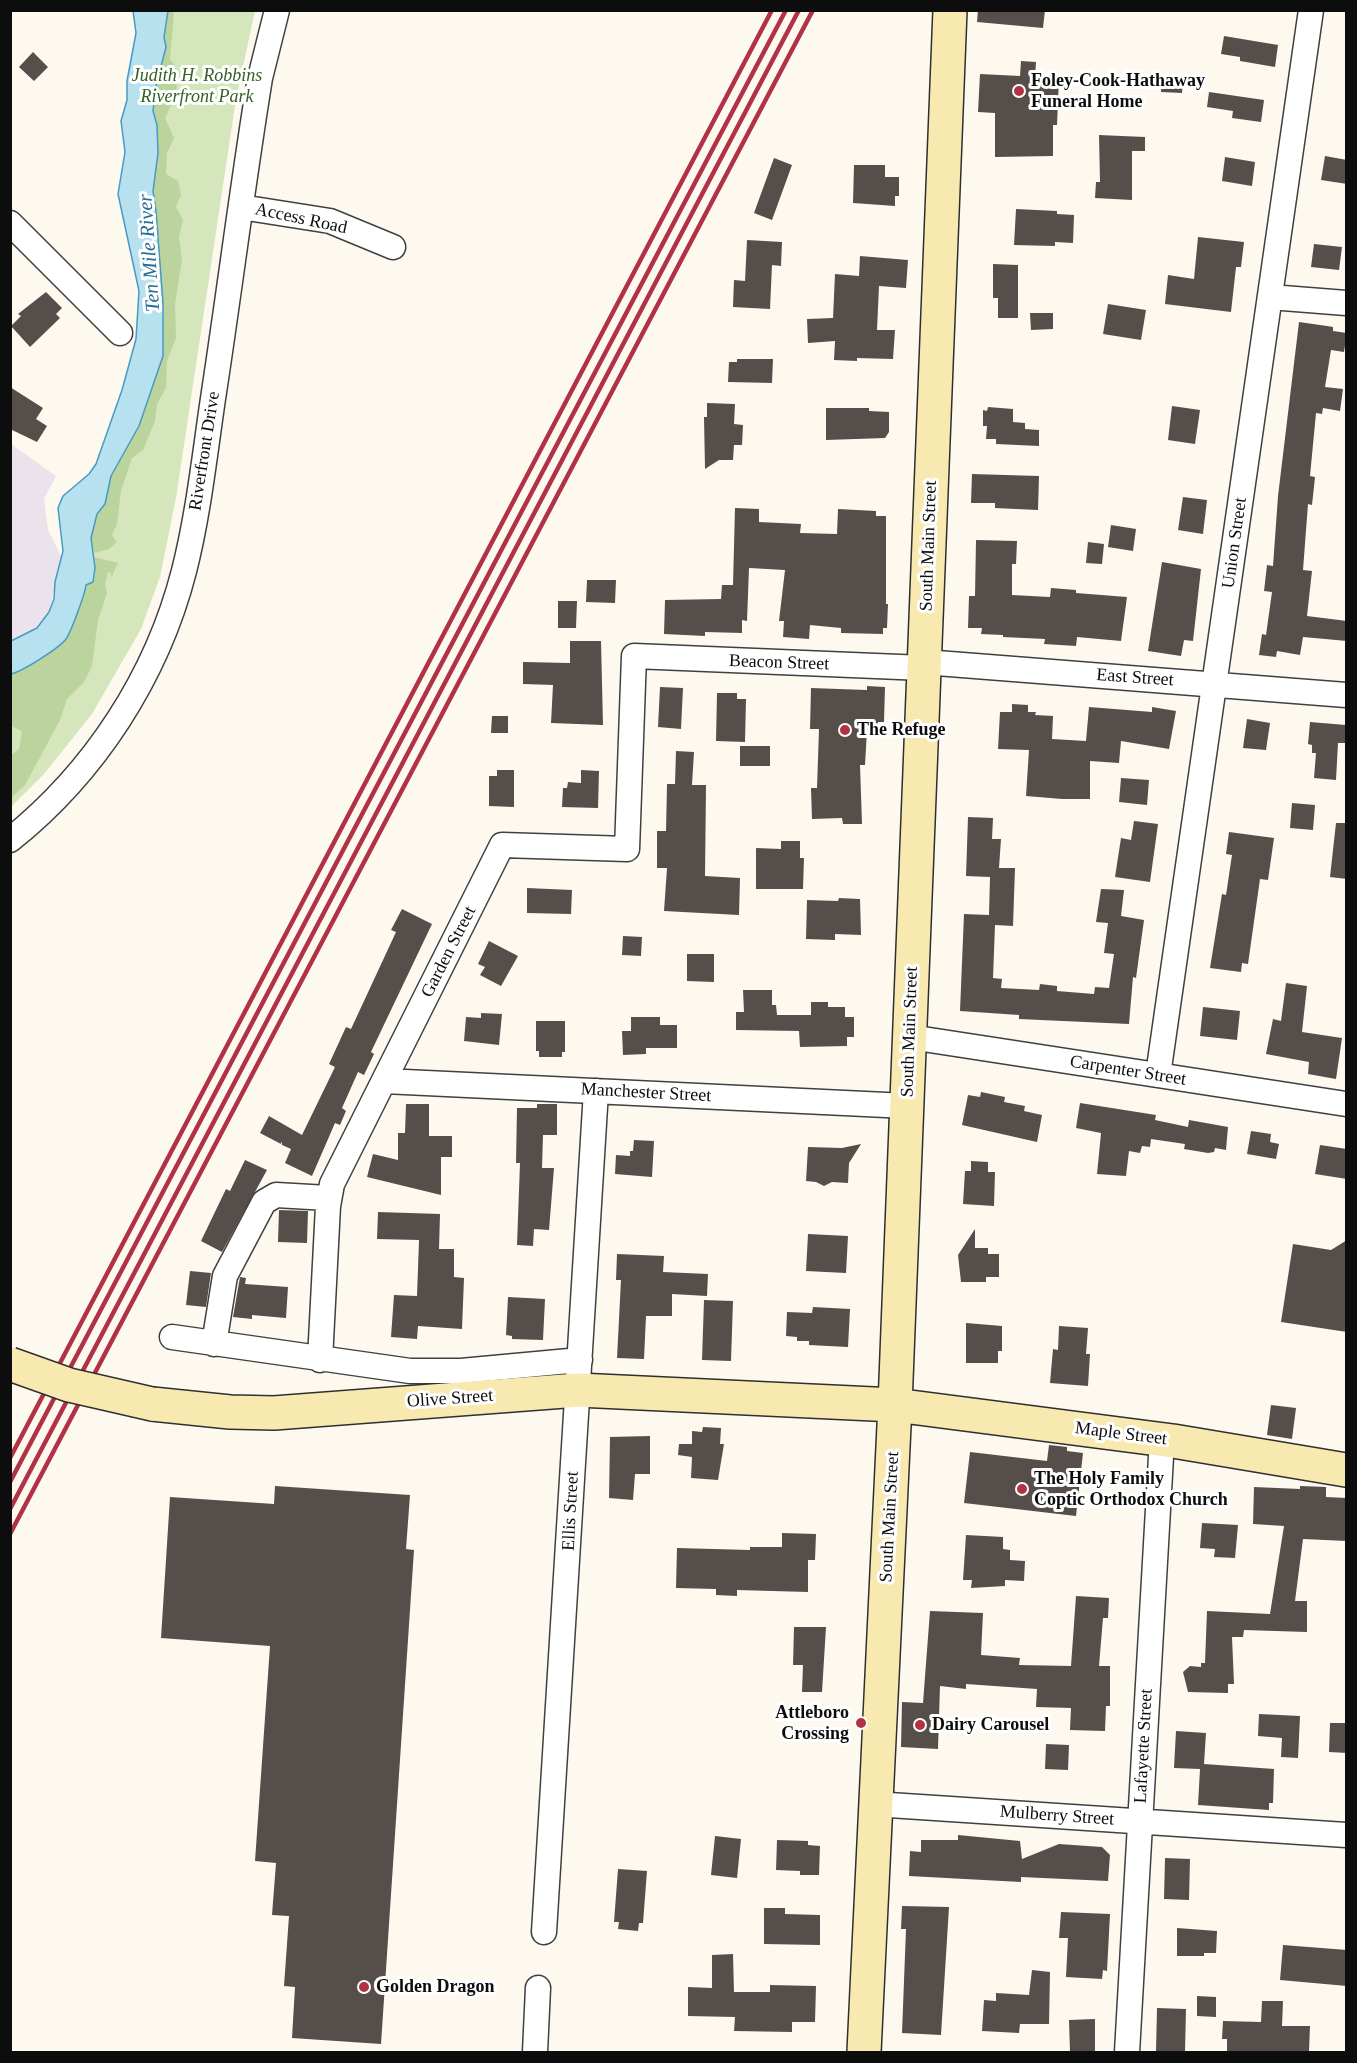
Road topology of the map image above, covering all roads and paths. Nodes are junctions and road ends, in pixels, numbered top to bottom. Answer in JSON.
{"nodes":[{"id":1,"x":277,"y":10,"type":"edge"},
{"id":2,"x":950,"y":10,"type":"edge"},
{"id":3,"x":1311,"y":10,"type":"edge"},
{"id":4,"x":241,"y":207,"type":"junction"},
{"id":5,"x":10,"y":223,"type":"edge"},
{"id":6,"x":393,"y":247,"type":"dead end"},
{"id":7,"x":1270,"y":297,"type":"junction"},
{"id":8,"x":1347,"y":303,"type":"edge"},
{"id":9,"x":120,"y":333,"type":"dead end"},
{"id":10,"x":634,"y":656,"type":"joint"},
{"id":11,"x":924,"y":665,"type":"junction"},
{"id":12,"x":1214,"y":684,"type":"junction"},
{"id":13,"x":1347,"y":695,"type":"edge"},
{"id":14,"x":10,"y":840,"type":"edge"},
{"id":15,"x":909,"y":1037,"type":"junction"},
{"id":16,"x":1158,"y":1075,"type":"junction"},
{"id":17,"x":384,"y":1081,"type":"junction"},
{"id":18,"x":596,"y":1091,"type":"junction"},
{"id":19,"x":1347,"y":1104,"type":"edge"},
{"id":20,"x":907,"y":1106,"type":"junction"},
{"id":21,"x":328,"y":1198,"type":"junction"},
{"id":22,"x":172,"y":1337,"type":"dead end"},
{"id":23,"x":214,"y":1344,"type":"junction"},
{"id":24,"x":320,"y":1360,"type":"junction"},
{"id":25,"x":10,"y":1364,"type":"edge"},
{"id":26,"x":579,"y":1375,"type":"junction"},
{"id":27,"x":895,"y":1405,"type":"junction"},
{"id":28,"x":1162,"y":1439,"type":"junction"},
{"id":29,"x":1347,"y":1470,"type":"edge"},
{"id":30,"x":874,"y":1804,"type":"junction"},
{"id":31,"x":1140,"y":1821,"type":"junction"},
{"id":32,"x":1347,"y":1835,"type":"edge"},
{"id":33,"x":544,"y":1932,"type":"dead end"},
{"id":34,"x":538,"y":1988,"type":"dead end"},
{"id":35,"x":535,"y":2052,"type":"edge"},
{"id":36,"x":864,"y":2052,"type":"edge"},
{"id":37,"x":1127,"y":2052,"type":"edge"}],
"edges":[{"from":1,"to":4,"type":"street","name":"Riverfront Drive"},
{"from":2,"to":11,"type":"main road","name":"South Main Street"},
{"from":3,"to":7,"type":"street","name":"Union Street"},
{"from":4,"to":6,"type":"street","name":"Access Road"},
{"from":4,"to":14,"type":"street","name":"Riverfront Drive"},
{"from":5,"to":9,"type":"street"},
{"from":7,"to":8,"type":"street"},
{"from":7,"to":12,"type":"street","name":"Union Street"},
{"from":10,"to":11,"type":"street","name":"Beacon Street"},
{"from":10,"to":17,"type":"street","name":"Garden Street"},
{"from":11,"to":12,"type":"street","name":"East Street"},
{"from":11,"to":15,"type":"main road","name":"South Main Street"},
{"from":12,"to":13,"type":"street","name":"East Street"},
{"from":12,"to":16,"type":"street","name":"Union Street"},
{"from":15,"to":16,"type":"street","name":"Carpenter Street"},
{"from":15,"to":20,"type":"main road","name":"South Main Street"},
{"from":16,"to":19,"type":"street","name":"Carpenter Street"},
{"from":17,"to":18,"type":"street","name":"Manchester Street"},
{"from":17,"to":21,"type":"street","name":"Garden Street"},
{"from":18,"to":20,"type":"street","name":"Manchester Street"},
{"from":18,"to":26,"type":"street","name":"Ellis Street"},
{"from":20,"to":27,"type":"main road","name":"South Main Street"},
{"from":21,"to":23,"type":"street"},
{"from":21,"to":24,"type":"street","name":"Garden Street"},
{"from":22,"to":23,"type":"street","name":"Olive Street"},
{"from":23,"to":24,"type":"street","name":"Olive Street"},
{"from":24,"to":26,"type":"street","name":"Olive Street"},
{"from":25,"to":26,"type":"main road","name":"Olive Street","bridge":true},
{"from":26,"to":27,"type":"main road","name":"Olive Street"},
{"from":26,"to":33,"type":"street","name":"Ellis Street"},
{"from":27,"to":28,"type":"main road","name":"Maple Street"},
{"from":27,"to":30,"type":"main road","name":"South Main Street"},
{"from":28,"to":29,"type":"main road","name":"Maple Street"},
{"from":28,"to":31,"type":"street","name":"Lafayette Street"},
{"from":30,"to":31,"type":"street","name":"Mulberry Street"},
{"from":30,"to":36,"type":"main road","name":"South Main Street"},
{"from":31,"to":32,"type":"street","name":"Mulberry Street"},
{"from":31,"to":37,"type":"street","name":"Lafayette Street"},
{"from":34,"to":35,"type":"street"}]}
